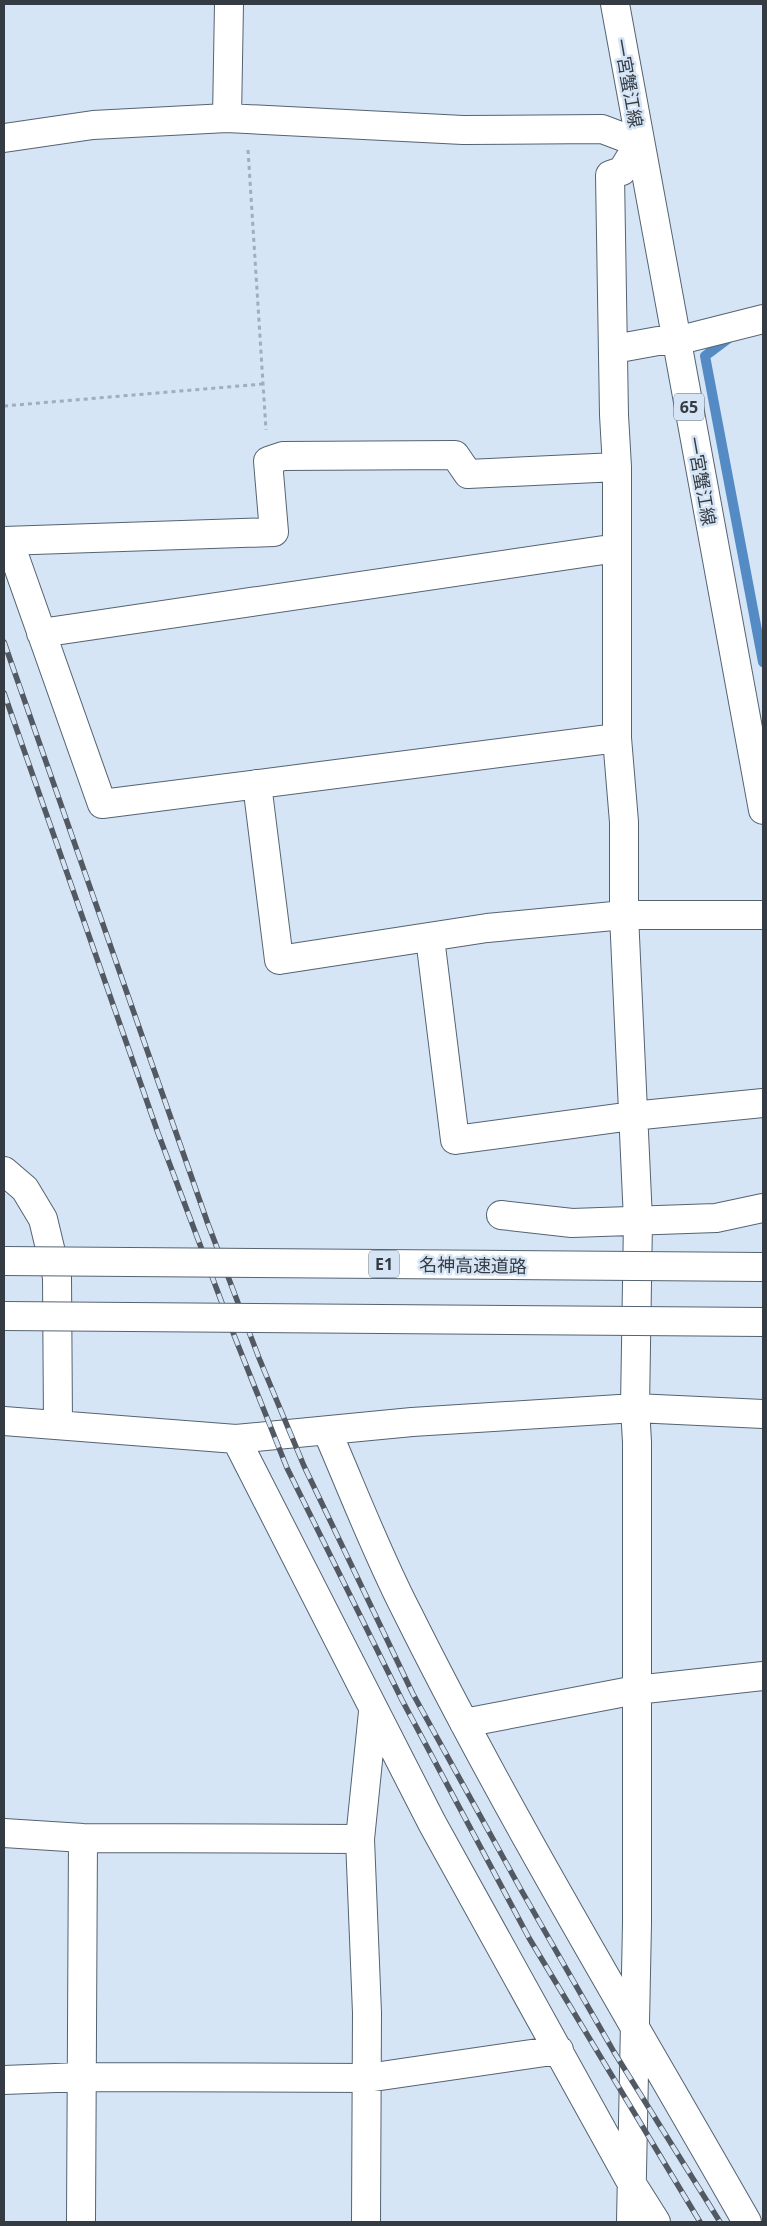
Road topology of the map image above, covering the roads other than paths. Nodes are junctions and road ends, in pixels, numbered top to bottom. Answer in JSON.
{"nodes":[{"id":1,"x":230,"y":4,"type":"edge"},
{"id":2,"x":615,"y":4,"type":"edge"},
{"id":3,"x":237,"y":119,"type":"junction"},
{"id":4,"x":4,"y":138,"type":"edge"},
{"id":5,"x":639,"y":143,"type":"junction"},
{"id":6,"x":763,"y":319,"type":"edge"},
{"id":7,"x":676,"y":341,"type":"junction"},
{"id":8,"x":614,"y":349,"type":"junction"},
{"id":9,"x":617,"y":467,"type":"junction"},
{"id":10,"x":6,"y":541,"type":"edge"},
{"id":11,"x":618,"y":548,"type":"junction"},
{"id":12,"x":41,"y":632,"type":"junction"},
{"id":13,"x":618,"y":738,"type":"junction"},
{"id":14,"x":257,"y":784,"type":"junction"},
{"id":15,"x":763,"y":810,"type":"edge"},
{"id":16,"x":624,"y":915,"type":"junction"},
{"id":17,"x":763,"y":915,"type":"edge"},
{"id":18,"x":430,"y":938,"type":"junction"},
{"id":19,"x":763,"y":1103,"type":"edge"},
{"id":20,"x":632,"y":1116,"type":"junction"},
{"id":21,"x":4,"y":1171,"type":"edge"},
{"id":22,"x":763,"y":1208,"type":"edge"},
{"id":23,"x":502,"y":1215,"type":"dead end"},
{"id":24,"x":638,"y":1220,"type":"junction"},
{"id":25,"x":4,"y":1261,"type":"edge"},
{"id":26,"x":763,"y":1267,"type":"edge"},
{"id":27,"x":4,"y":1316,"type":"edge"},
{"id":28,"x":763,"y":1322,"type":"edge"},
{"id":29,"x":635,"y":1408,"type":"junction"},
{"id":30,"x":763,"y":1414,"type":"edge"},
{"id":31,"x":4,"y":1421,"type":"edge"},
{"id":32,"x":58,"y":1425,"type":"junction"},
{"id":33,"x":326,"y":1431,"type":"junction"},
{"id":34,"x":236,"y":1439,"type":"junction"},
{"id":35,"x":763,"y":1676,"type":"edge"},
{"id":36,"x":636,"y":1690,"type":"junction"},
{"id":37,"x":374,"y":1712,"type":"junction"},
{"id":38,"x":464,"y":1723,"type":"junction"},
{"id":39,"x":4,"y":1833,"type":"edge"},
{"id":40,"x":83,"y":1838,"type":"junction"},
{"id":41,"x":360,"y":1839,"type":"junction"},
{"id":42,"x":635,"y":2026,"type":"junction"},
{"id":43,"x":559,"y":2050,"type":"junction"},
{"id":44,"x":81,"y":2078,"type":"junction"},
{"id":45,"x":367,"y":2078,"type":"junction"},
{"id":46,"x":4,"y":2080,"type":"edge"},
{"id":47,"x":632,"y":2184,"type":"junction"},
{"id":48,"x":81,"y":2222,"type":"edge"},
{"id":49,"x":366,"y":2222,"type":"edge"},
{"id":50,"x":632,"y":2222,"type":"edge"},
{"id":51,"x":656,"y":2222,"type":"edge"},
{"id":52,"x":747,"y":2222,"type":"edge"}],
"edges":[{"from":1,"to":3,"type":"main road"},
{"from":2,"to":5,"type":"main road","name":"一宮蟹江線","number":"65"},
{"from":3,"to":4,"type":"main road"},
{"from":3,"to":5,"type":"main road"},
{"from":5,"to":7,"type":"main road","name":"一宮蟹江線","number":"65"},
{"from":5,"to":8,"type":"main road"},
{"from":6,"to":7,"type":"main road"},
{"from":7,"to":8,"type":"main road"},
{"from":7,"to":15,"type":"main road","name":"一宮蟹江線","number":"65"},
{"from":8,"to":9,"type":"main road"},
{"from":9,"to":10,"type":"main road"},
{"from":9,"to":11,"type":"main road"},
{"from":10,"to":12,"type":"main road"},
{"from":11,"to":12,"type":"main road"},
{"from":11,"to":13,"type":"main road"},
{"from":12,"to":14,"type":"main road"},
{"from":13,"to":14,"type":"main road"},
{"from":13,"to":16,"type":"main road"},
{"from":14,"to":18,"type":"main road"},
{"from":16,"to":17,"type":"main road"},
{"from":16,"to":18,"type":"main road"},
{"from":16,"to":20,"type":"main road"},
{"from":18,"to":20,"type":"main road"},
{"from":19,"to":20,"type":"main road"},
{"from":20,"to":24,"type":"main road"},
{"from":21,"to":32,"type":"main road"},
{"from":22,"to":24,"type":"main road"},
{"from":23,"to":24,"type":"main road"},
{"from":24,"to":29,"type":"main road"},
{"from":25,"to":26,"type":"main road","name":"名神高速道路","number":"E1","bridge":true},
{"from":27,"to":28,"type":"main road","bridge":true},
{"from":29,"to":30,"type":"main road"},
{"from":29,"to":33,"type":"main road"},
{"from":29,"to":36,"type":"main road"},
{"from":31,"to":32,"type":"main road"},
{"from":32,"to":34,"type":"main road"},
{"from":33,"to":34,"type":"main road"},
{"from":33,"to":38,"type":"main road"},
{"from":34,"to":37,"type":"main road"},
{"from":35,"to":36,"type":"main road"},
{"from":36,"to":38,"type":"main road"},
{"from":36,"to":42,"type":"main road"},
{"from":37,"to":41,"type":"main road"},
{"from":37,"to":43,"type":"main road"},
{"from":38,"to":42,"type":"main road"},
{"from":39,"to":40,"type":"main road"},
{"from":40,"to":41,"type":"main road"},
{"from":40,"to":44,"type":"main road"},
{"from":41,"to":45,"type":"main road"},
{"from":42,"to":47,"type":"main road"},
{"from":42,"to":52,"type":"main road"},
{"from":43,"to":45,"type":"main road"},
{"from":43,"to":47,"type":"main road"},
{"from":44,"to":45,"type":"main road"},
{"from":44,"to":46,"type":"main road"},
{"from":44,"to":48,"type":"main road"},
{"from":45,"to":49,"type":"main road"},
{"from":47,"to":50,"type":"main road"},
{"from":47,"to":51,"type":"main road"}]}
